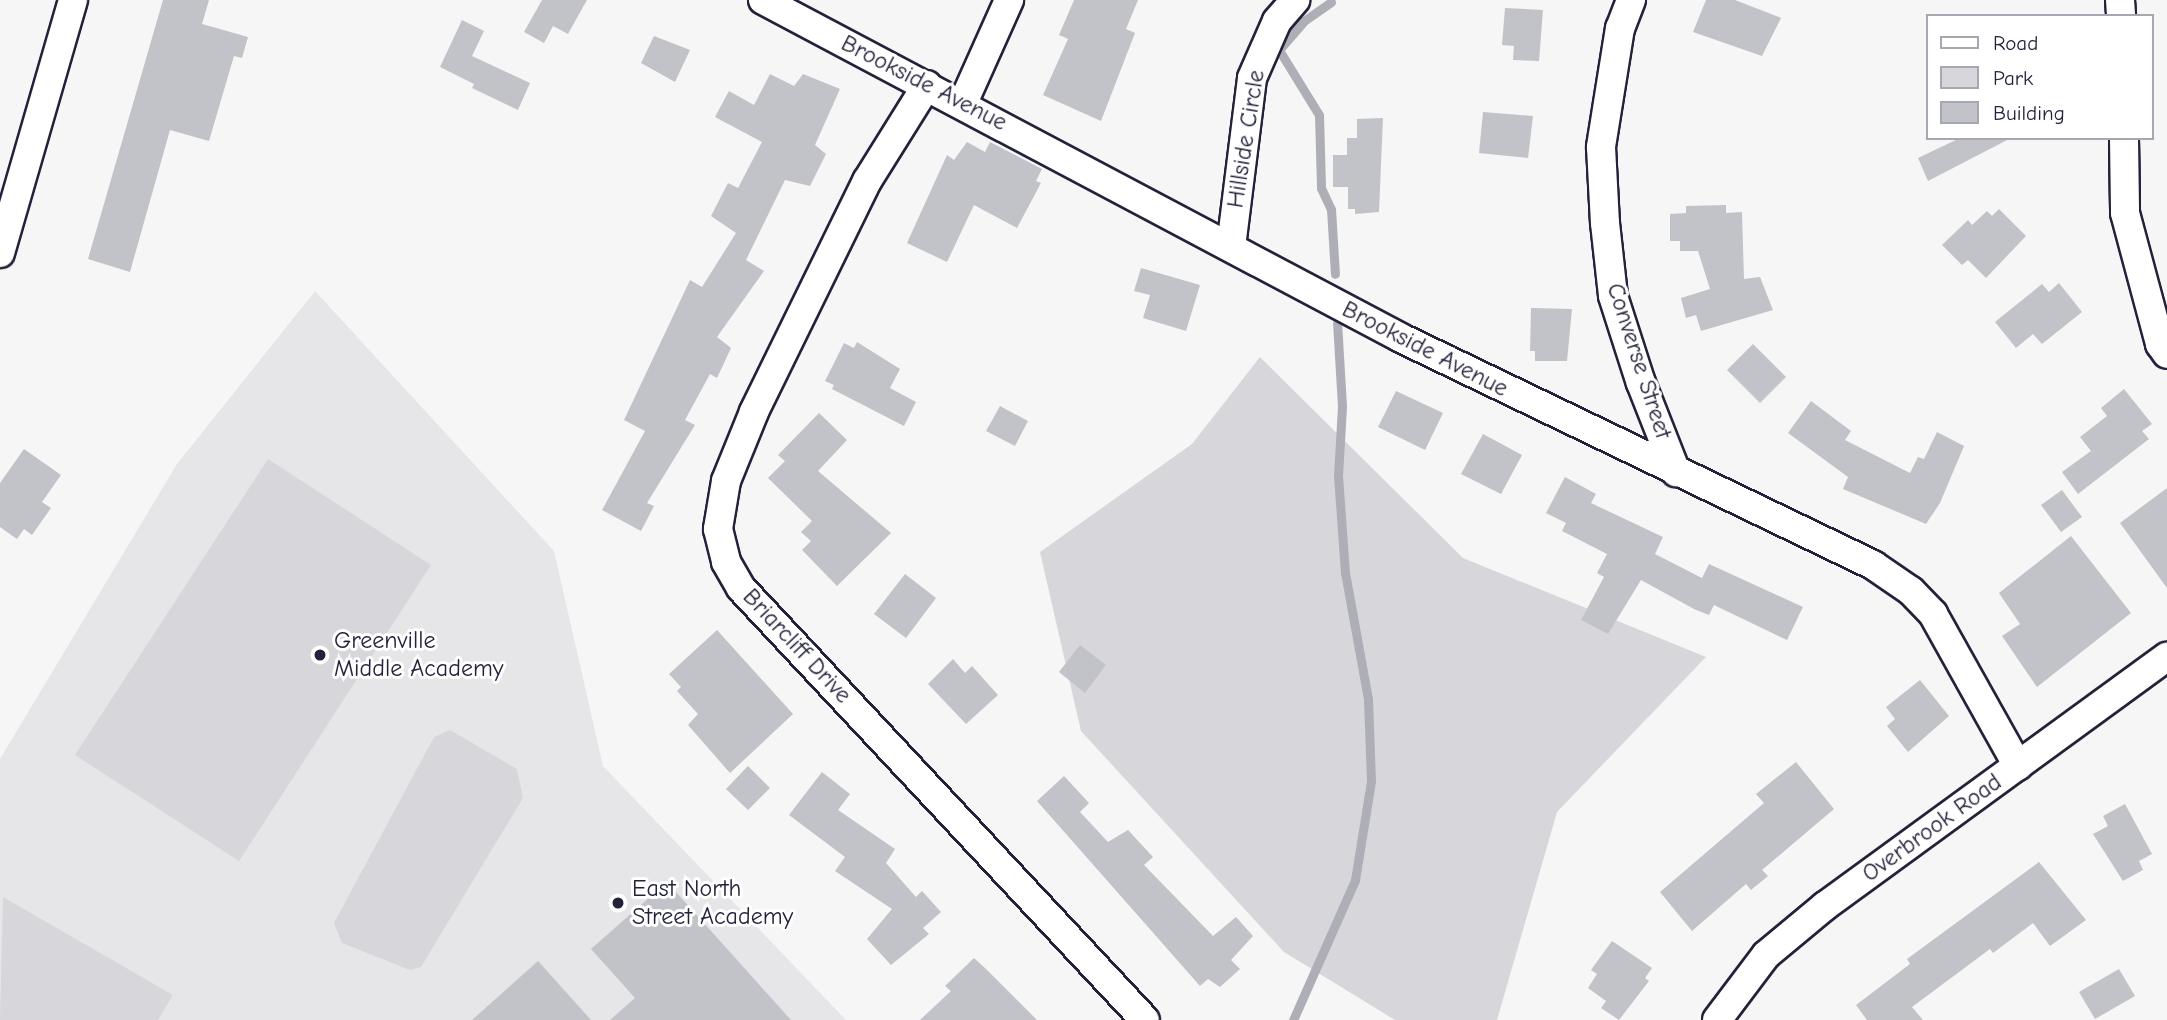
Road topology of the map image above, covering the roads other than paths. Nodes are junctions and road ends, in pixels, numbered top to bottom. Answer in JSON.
{"nodes":[{"id":1,"x":73,"y":0,"type":"edge"},
{"id":2,"x":762,"y":0,"type":"edge"},
{"id":3,"x":1009,"y":0,"type":"edge"},
{"id":4,"x":1295,"y":0,"type":"edge"},
{"id":5,"x":1630,"y":0,"type":"edge"},
{"id":6,"x":927,"y":85,"type":"junction"},
{"id":7,"x":964,"y":103,"type":"junction"},
{"id":8,"x":2123,"y":140,"type":"edge"},
{"id":9,"x":1231,"y":247,"type":"junction"},
{"id":10,"x":0,"y":253,"type":"edge"},
{"id":11,"x":2167,"y":355,"type":"edge"},
{"id":12,"x":1676,"y":471,"type":"junction"},
{"id":13,"x":2167,"y":657,"type":"edge"},
{"id":14,"x":2018,"y":766,"type":"junction"},
{"id":15,"x":1145,"y":1020,"type":"edge"},
{"id":16,"x":1717,"y":1020,"type":"edge"}],
"edges":[{"from":1,"to":10,"type":"street"},
{"from":2,"to":6,"type":"street","name":"Brookside Avenue"},
{"from":3,"to":7,"type":"street"},
{"from":4,"to":9,"type":"street","name":"Hillside Circle"},
{"from":5,"to":12,"type":"street","name":"Converse Street"},
{"from":6,"to":7,"type":"street","name":"Brookside Avenue"},
{"from":6,"to":15,"type":"street","name":"Briarcliff Drive"},
{"from":7,"to":9,"type":"street","name":"Brookside Avenue"},
{"from":8,"to":11,"type":"street"},
{"from":9,"to":12,"type":"street","name":"Brookside Avenue"},
{"from":12,"to":14,"type":"street","name":"Brookside Avenue"},
{"from":13,"to":14,"type":"street","name":"Overbrook Road"},
{"from":14,"to":16,"type":"street","name":"Overbrook Road"}]}
